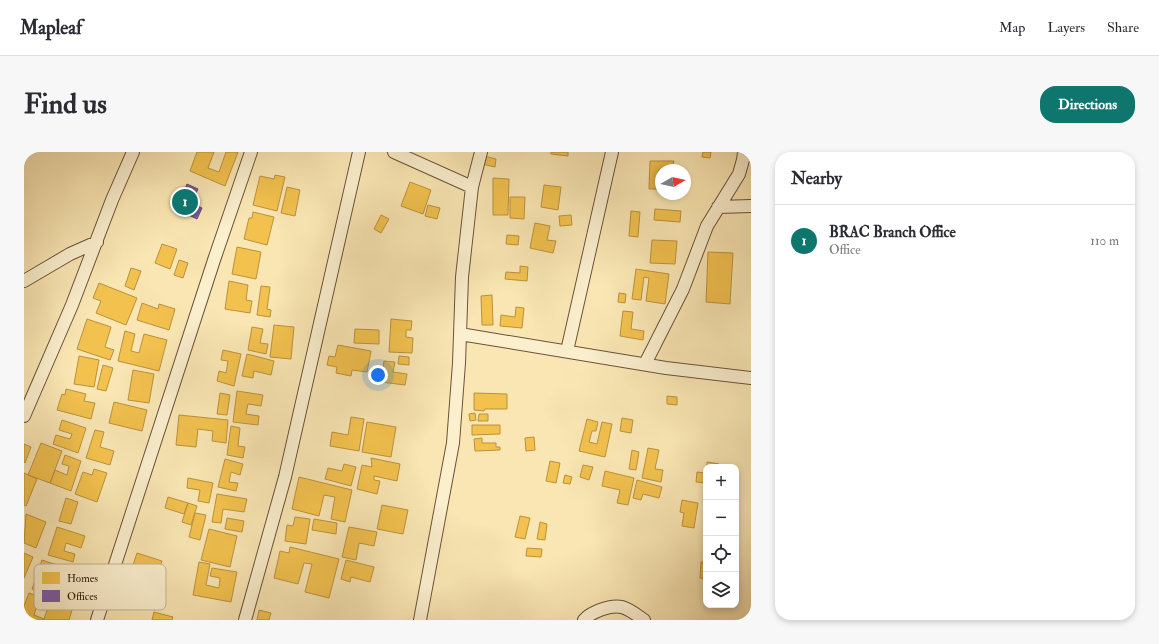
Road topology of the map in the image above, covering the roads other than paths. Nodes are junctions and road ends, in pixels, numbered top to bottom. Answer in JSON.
{"nodes":[{"id":1,"x":133,"y":152,"type":"edge"},
{"id":2,"x":251,"y":152,"type":"edge"},
{"id":3,"x":359,"y":152,"type":"edge"},
{"id":4,"x":394,"y":152,"type":"edge"},
{"id":5,"x":481,"y":152,"type":"edge"},
{"id":6,"x":612,"y":152,"type":"edge"},
{"id":7,"x":744,"y":152,"type":"edge"},
{"id":8,"x":472,"y":187,"type":"junction"},
{"id":9,"x":751,"y":206,"type":"edge"},
{"id":10,"x":718,"y":207,"type":"junction"},
{"id":11,"x":97,"y":242,"type":"junction"},
{"id":12,"x":24,"y":281,"type":"edge"},
{"id":13,"x":460,"y":334,"type":"junction"},
{"id":14,"x":567,"y":351,"type":"junction"},
{"id":15,"x":645,"y":364,"type":"junction"},
{"id":16,"x":751,"y":378,"type":"edge"},
{"id":17,"x":24,"y":416,"type":"edge"},
{"id":18,"x":115,"y":564,"type":"edge"},
{"id":19,"x":100,"y":610,"type":"edge"},
{"id":20,"x":97,"y":620,"type":"edge"},
{"id":21,"x":245,"y":620,"type":"edge"},
{"id":22,"x":420,"y":620,"type":"edge"},
{"id":23,"x":584,"y":620,"type":"edge"},
{"id":24,"x":644,"y":620,"type":"edge"}],
"edges":[{"from":1,"to":11,"type":"street"},
{"from":2,"to":18,"type":"street"},
{"from":3,"to":21,"type":"street"},
{"from":4,"to":8,"type":"street"},
{"from":5,"to":8,"type":"street"},
{"from":6,"to":14,"type":"street"},
{"from":7,"to":10,"type":"street"},
{"from":8,"to":13,"type":"street"},
{"from":9,"to":10,"type":"street"},
{"from":10,"to":15,"type":"street"},
{"from":11,"to":12,"type":"street"},
{"from":11,"to":17,"type":"street"},
{"from":13,"to":14,"type":"street"},
{"from":13,"to":22,"type":"street"},
{"from":14,"to":15,"type":"street"},
{"from":15,"to":16,"type":"street"},
{"from":19,"to":20,"type":"street"},
{"from":23,"to":24,"type":"street"}]}
